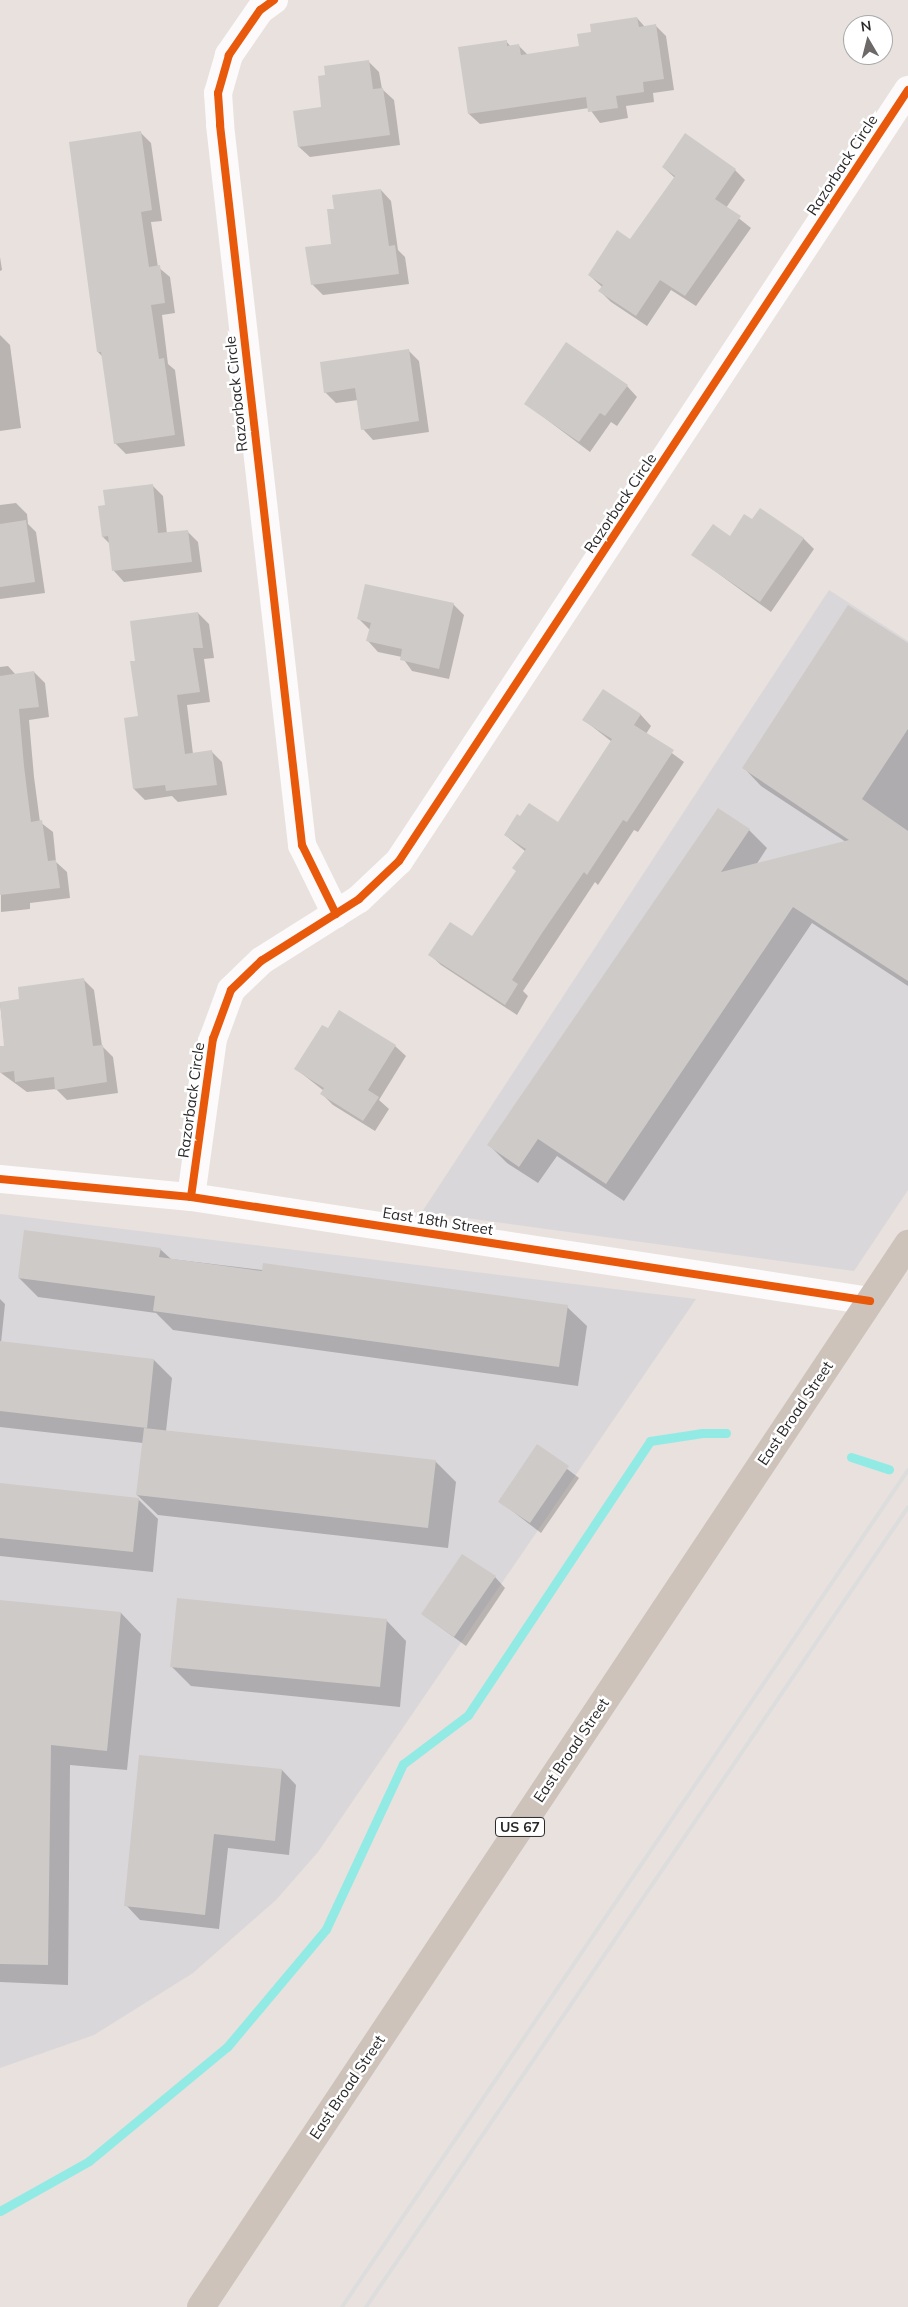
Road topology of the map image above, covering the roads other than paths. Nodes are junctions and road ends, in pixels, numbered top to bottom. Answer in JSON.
{"nodes":[{"id":1,"x":274,"y":0,"type":"edge"},
{"id":2,"x":908,"y":90,"type":"edge"},
{"id":3,"x":336,"y":914,"type":"junction"},
{"id":4,"x":0,"y":1179,"type":"edge"},
{"id":5,"x":191,"y":1197,"type":"junction"},
{"id":6,"x":908,"y":1244,"type":"edge"},
{"id":7,"x":870,"y":1300,"type":"junction"},
{"id":8,"x":200,"y":2307,"type":"edge"}],
"edges":[{"from":1,"to":3,"type":"street","name":"Razorback Circle"},
{"from":2,"to":3,"type":"street","name":"Razorback Circle"},
{"from":3,"to":5,"type":"street","name":"Razorback Circle"},
{"from":4,"to":5,"type":"street","name":"East 18th Street"},
{"from":5,"to":7,"type":"street","name":"East 18th Street"},
{"from":6,"to":7,"type":"main road","name":"East Broad Street","number":"US 67"},
{"from":7,"to":8,"type":"main road","name":"East Broad Street","number":"US 67"}]}
